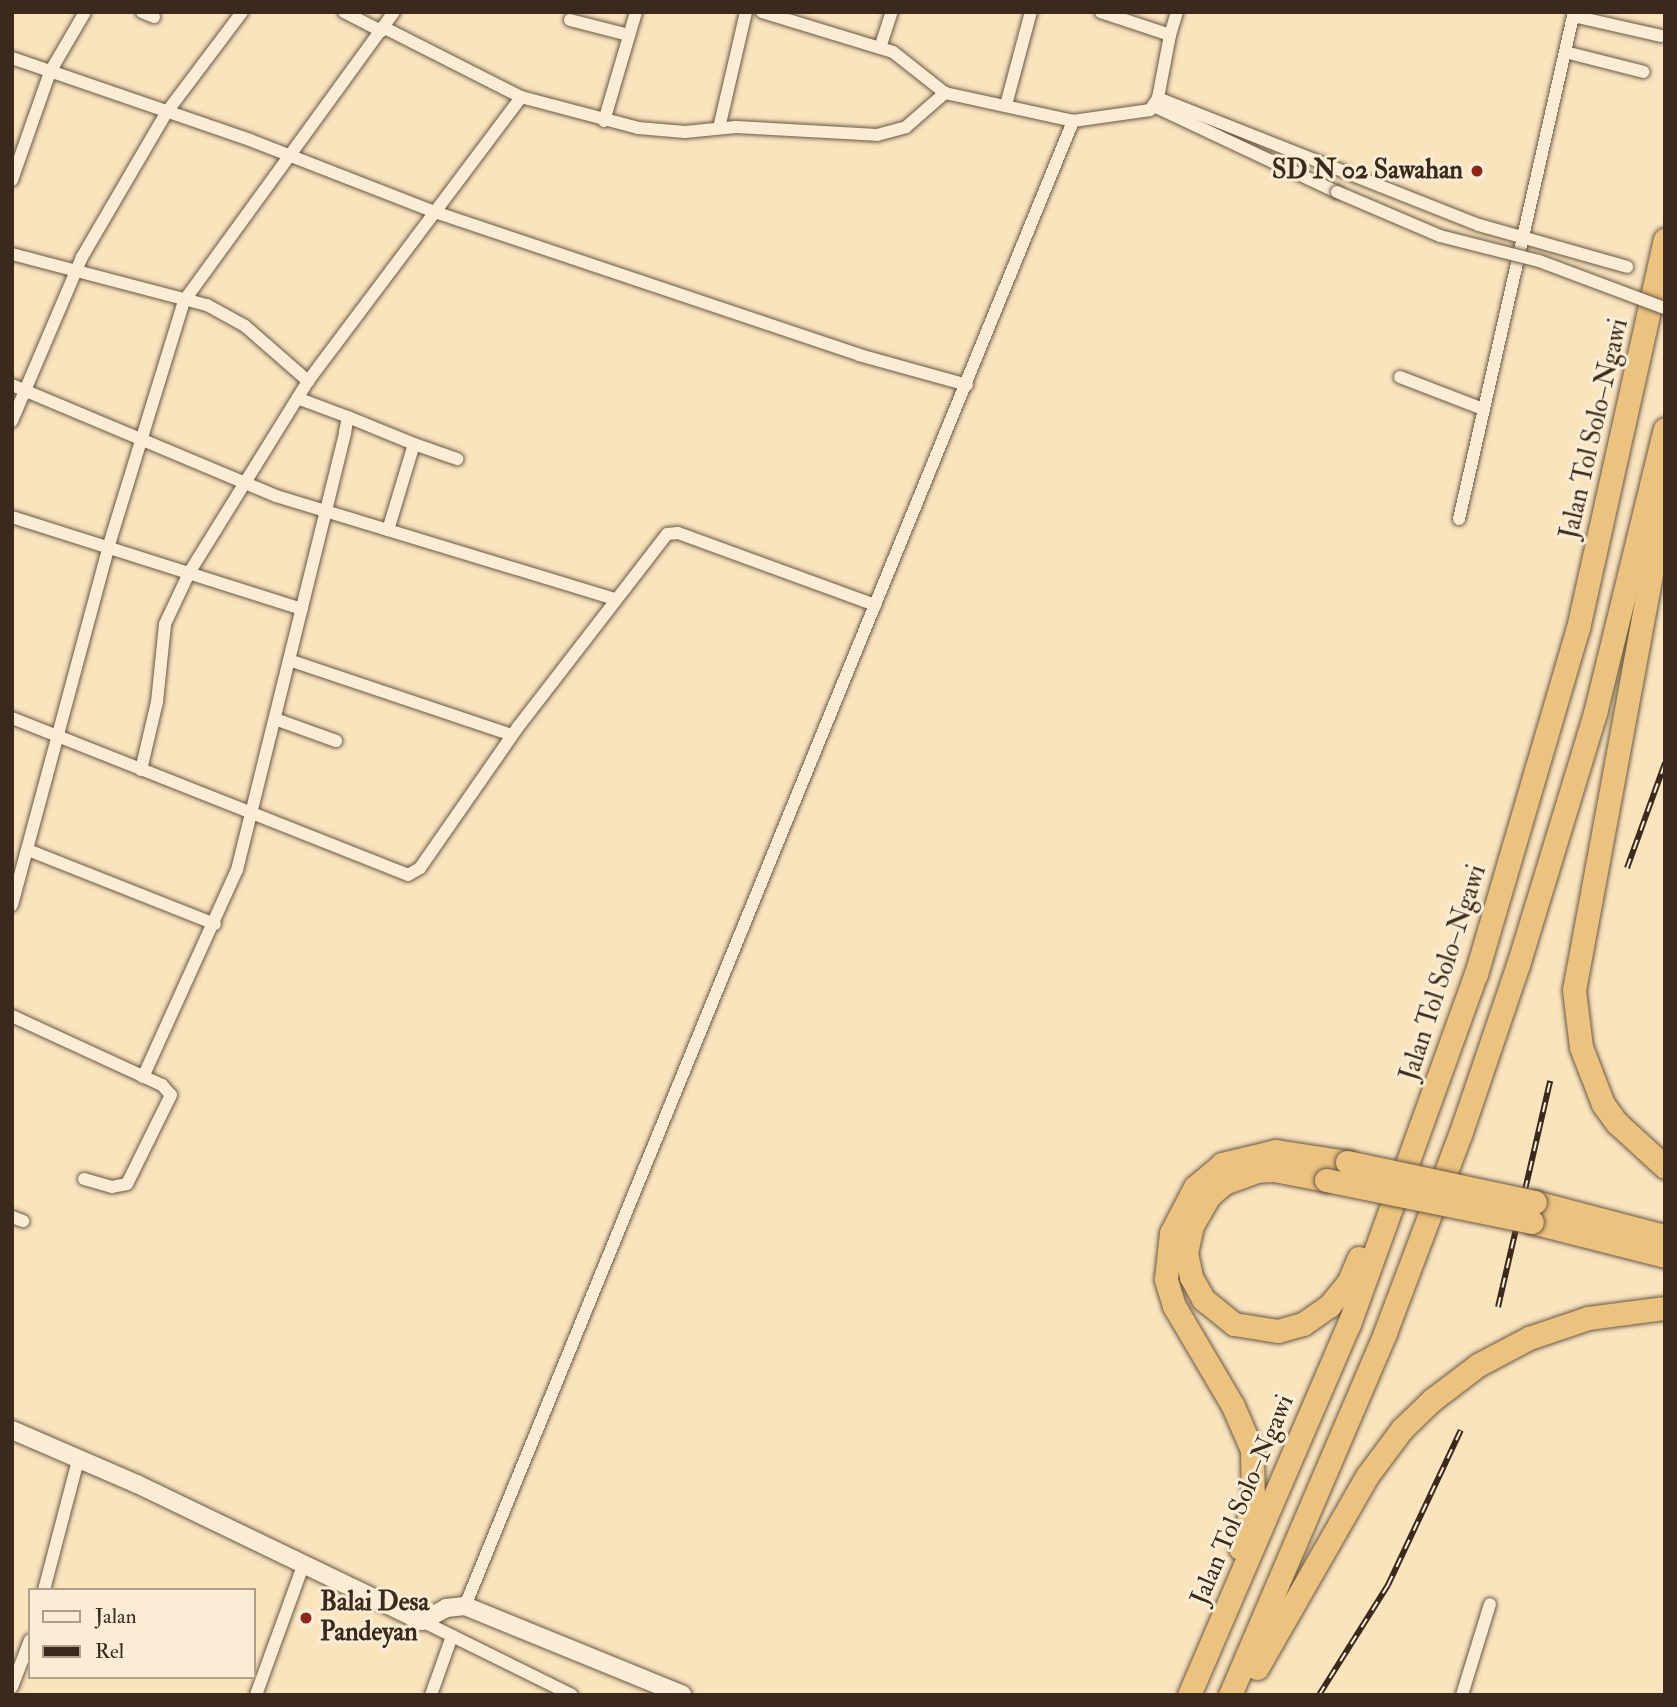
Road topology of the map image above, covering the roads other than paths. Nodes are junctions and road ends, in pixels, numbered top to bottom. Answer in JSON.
{"nodes":[{"id":1,"x":85,"y":12,"type":"edge"},
{"id":2,"x":242,"y":12,"type":"edge"},
{"id":3,"x":344,"y":12,"type":"edge"},
{"id":4,"x":394,"y":12,"type":"edge"},
{"id":5,"x":636,"y":12,"type":"edge"},
{"id":6,"x":746,"y":12,"type":"edge"},
{"id":7,"x":762,"y":12,"type":"edge"},
{"id":8,"x":892,"y":12,"type":"edge"},
{"id":9,"x":1031,"y":12,"type":"edge"},
{"id":10,"x":1101,"y":12,"type":"edge"},
{"id":11,"x":1177,"y":12,"type":"edge"},
{"id":12,"x":1574,"y":14,"type":"edge"},
{"id":13,"x":570,"y":20,"type":"dead end"},
{"id":14,"x":382,"y":29,"type":"junction"},
{"id":15,"x":629,"y":35,"type":"junction"},
{"id":16,"x":1170,"y":35,"type":"junction"},
{"id":17,"x":1661,"y":36,"type":"dead end"},
{"id":18,"x":880,"y":48,"type":"junction"},
{"id":19,"x":1565,"y":52,"type":"junction"},
{"id":20,"x":12,"y":58,"type":"edge"},
{"id":21,"x":50,"y":72,"type":"junction"},
{"id":22,"x":1644,"y":72,"type":"dead end"},
{"id":23,"x":945,"y":93,"type":"junction"},
{"id":24,"x":520,"y":97,"type":"junction"},
{"id":25,"x":1156,"y":102,"type":"junction"},
{"id":26,"x":1006,"y":105,"type":"junction"},
{"id":27,"x":166,"y":113,"type":"junction"},
{"id":28,"x":604,"y":121,"type":"junction"},
{"id":29,"x":1073,"y":121,"type":"junction"},
{"id":30,"x":719,"y":128,"type":"junction"},
{"id":31,"x":289,"y":155,"type":"junction"},
{"id":32,"x":12,"y":180,"type":"edge"},
{"id":33,"x":432,"y":211,"type":"junction"},
{"id":34,"x":1520,"y":238,"type":"junction"},
{"id":35,"x":1665,"y":240,"type":"edge"},
{"id":36,"x":12,"y":254,"type":"edge"},
{"id":37,"x":1627,"y":267,"type":"dead end"},
{"id":38,"x":75,"y":271,"type":"junction"},
{"id":39,"x":184,"y":301,"type":"junction"},
{"id":40,"x":1665,"y":308,"type":"edge"},
{"id":41,"x":1400,"y":377,"type":"dead end"},
{"id":42,"x":308,"y":381,"type":"junction"},
{"id":43,"x":967,"y":385,"type":"junction"},
{"id":44,"x":18,"y":388,"type":"edge"},
{"id":45,"x":297,"y":398,"type":"junction"},
{"id":46,"x":1483,"y":409,"type":"junction"},
{"id":47,"x":348,"y":417,"type":"junction"},
{"id":48,"x":12,"y":421,"type":"edge"},
{"id":49,"x":1665,"y":429,"type":"edge"},
{"id":50,"x":142,"y":441,"type":"junction"},
{"id":51,"x":414,"y":443,"type":"junction"},
{"id":52,"x":457,"y":459,"type":"dead end"},
{"id":53,"x":243,"y":481,"type":"junction"},
{"id":54,"x":1665,"y":499,"type":"edge"},
{"id":55,"x":327,"y":512,"type":"junction"},
{"id":56,"x":12,"y":517,"type":"edge"},
{"id":57,"x":1459,"y":520,"type":"dead end"},
{"id":58,"x":388,"y":530,"type":"junction"},
{"id":59,"x":108,"y":548,"type":"junction"},
{"id":60,"x":189,"y":573,"type":"junction"},
{"id":61,"x":615,"y":599,"type":"junction"},
{"id":62,"x":875,"y":605,"type":"junction"},
{"id":63,"x":302,"y":609,"type":"junction"},
{"id":64,"x":289,"y":660,"type":"junction"},
{"id":65,"x":12,"y":718,"type":"edge"},
{"id":66,"x":275,"y":719,"type":"junction"},
{"id":67,"x":57,"y":736,"type":"junction"},
{"id":68,"x":512,"y":736,"type":"junction"},
{"id":69,"x":336,"y":741,"type":"dead end"},
{"id":70,"x":141,"y":770,"type":"junction"},
{"id":71,"x":253,"y":817,"type":"junction"},
{"id":72,"x":28,"y":850,"type":"junction"},
{"id":73,"x":13,"y":897,"type":"edge"},
{"id":74,"x":215,"y":924,"type":"junction"},
{"id":75,"x":1476,"y":974,"type":"junction"},
{"id":76,"x":12,"y":1016,"type":"edge"},
{"id":77,"x":143,"y":1077,"type":"junction"},
{"id":78,"x":1665,"y":1167,"type":"edge"},
{"id":79,"x":84,"y":1180,"type":"dead end"},
{"id":80,"x":1534,"y":1212,"type":"junction"},
{"id":81,"x":1665,"y":1236,"type":"edge"},
{"id":82,"x":1665,"y":1256,"type":"edge"},
{"id":83,"x":1665,"y":1308,"type":"edge"},
{"id":84,"x":12,"y":1430,"type":"edge"},
{"id":85,"x":78,"y":1460,"type":"junction"},
{"id":86,"x":303,"y":1566,"type":"junction"},
{"id":87,"x":45,"y":1588,"type":"edge"},
{"id":88,"x":1490,"y":1604,"type":"dead end"},
{"id":89,"x":465,"y":1606,"type":"junction"},
{"id":90,"x":422,"y":1621,"type":"junction"},
{"id":91,"x":452,"y":1636,"type":"junction"},
{"id":92,"x":28,"y":1645,"type":"edge"},
{"id":93,"x":12,"y":1687,"type":"edge"},
{"id":94,"x":256,"y":1695,"type":"edge"},
{"id":95,"x":431,"y":1695,"type":"edge"},
{"id":96,"x":572,"y":1695,"type":"edge"},
{"id":97,"x":683,"y":1695,"type":"edge"},
{"id":98,"x":1174,"y":1695,"type":"edge"},
{"id":99,"x":1189,"y":1695,"type":"edge"},
{"id":100,"x":1230,"y":1695,"type":"edge"},
{"id":101,"x":1242,"y":1695,"type":"edge"},
{"id":102,"x":1462,"y":1695,"type":"edge"}],
"edges":[{"from":1,"to":21,"type":"street"},
{"from":2,"to":27,"type":"street"},
{"from":3,"to":14,"type":"street"},
{"from":4,"to":14,"type":"street"},
{"from":5,"to":15,"type":"street"},
{"from":6,"to":30,"type":"street"},
{"from":7,"to":18,"type":"street"},
{"from":8,"to":18,"type":"street"},
{"from":9,"to":26,"type":"street"},
{"from":10,"to":16,"type":"street"},
{"from":11,"to":16,"type":"street"},
{"from":12,"to":17,"type":"street"},
{"from":12,"to":19,"type":"street"},
{"from":13,"to":15,"type":"street"},
{"from":14,"to":24,"type":"street"},
{"from":14,"to":31,"type":"street"},
{"from":15,"to":28,"type":"street"},
{"from":16,"to":25,"type":"street"},
{"from":18,"to":23,"type":"street"},
{"from":19,"to":22,"type":"street"},
{"from":19,"to":34,"type":"street"},
{"from":20,"to":21,"type":"street"},
{"from":21,"to":27,"type":"street"},
{"from":21,"to":32,"type":"street"},
{"from":23,"to":26,"type":"street"},
{"from":23,"to":30,"type":"street"},
{"from":24,"to":28,"type":"street"},
{"from":24,"to":33,"type":"street"},
{"from":25,"to":29,"type":"street"},
{"from":25,"to":34,"type":"street"},
{"from":25,"to":40,"type":"street","bridge":true},
{"from":26,"to":29,"type":"street"},
{"from":27,"to":31,"type":"street"},
{"from":27,"to":38,"type":"street"},
{"from":28,"to":30,"type":"street"},
{"from":29,"to":43,"type":"street"},
{"from":31,"to":33,"type":"street"},
{"from":31,"to":39,"type":"street"},
{"from":33,"to":42,"type":"street"},
{"from":33,"to":43,"type":"street"},
{"from":34,"to":37,"type":"street"},
{"from":34,"to":46,"type":"street"},
{"from":35,"to":75,"type":"highway","name":"Jalan Tol Solo–Ngawi"},
{"from":36,"to":38,"type":"street"},
{"from":38,"to":39,"type":"street"},
{"from":38,"to":44,"type":"street"},
{"from":39,"to":42,"type":"street"},
{"from":39,"to":50,"type":"street"},
{"from":41,"to":46,"type":"street"},
{"from":42,"to":45,"type":"street"},
{"from":43,"to":62,"type":"street"},
{"from":44,"to":48,"type":"street"},
{"from":44,"to":50,"type":"street"},
{"from":45,"to":47,"type":"street"},
{"from":45,"to":53,"type":"street"},
{"from":46,"to":57,"type":"street"},
{"from":47,"to":51,"type":"street"},
{"from":47,"to":55,"type":"street"},
{"from":49,"to":100,"type":"highway"},
{"from":50,"to":53,"type":"street"},
{"from":50,"to":59,"type":"street"},
{"from":51,"to":52,"type":"street"},
{"from":51,"to":58,"type":"street"},
{"from":53,"to":55,"type":"street"},
{"from":53,"to":60,"type":"street"},
{"from":54,"to":78,"type":"highway"},
{"from":55,"to":58,"type":"street"},
{"from":55,"to":63,"type":"street"},
{"from":56,"to":59,"type":"street"},
{"from":58,"to":61,"type":"street"},
{"from":59,"to":60,"type":"street"},
{"from":59,"to":67,"type":"street"},
{"from":60,"to":63,"type":"street"},
{"from":60,"to":70,"type":"street"},
{"from":61,"to":62,"type":"street"},
{"from":61,"to":68,"type":"street"},
{"from":62,"to":89,"type":"street"},
{"from":63,"to":64,"type":"street"},
{"from":64,"to":66,"type":"street"},
{"from":64,"to":68,"type":"street"},
{"from":65,"to":67,"type":"street"},
{"from":66,"to":69,"type":"street"},
{"from":66,"to":71,"type":"street"},
{"from":67,"to":70,"type":"street"},
{"from":67,"to":72,"type":"street"},
{"from":68,"to":71,"type":"street"},
{"from":70,"to":71,"type":"street"},
{"from":71,"to":74,"type":"street"},
{"from":72,"to":73,"type":"street"},
{"from":72,"to":74,"type":"street"},
{"from":74,"to":77,"type":"street"},
{"from":75,"to":80,"type":"highway","bridge":true},
{"from":75,"to":99,"type":"highway","name":"Jalan Tol Solo–Ngawi"},
{"from":76,"to":77,"type":"street"},
{"from":77,"to":79,"type":"street"},
{"from":80,"to":81,"type":"highway"},
{"from":80,"to":82,"type":"highway"},
{"from":80,"to":98,"type":"highway","bridge":true},
{"from":83,"to":101,"type":"highway"},
{"from":84,"to":85,"type":"street"},
{"from":85,"to":86,"type":"street"},
{"from":85,"to":87,"type":"street"},
{"from":86,"to":90,"type":"street"},
{"from":86,"to":94,"type":"street"},
{"from":88,"to":102,"type":"street"},
{"from":89,"to":90,"type":"street"},
{"from":89,"to":97,"type":"street"},
{"from":90,"to":91,"type":"street"},
{"from":91,"to":95,"type":"street"},
{"from":91,"to":96,"type":"street"},
{"from":92,"to":93,"type":"street"}]}
